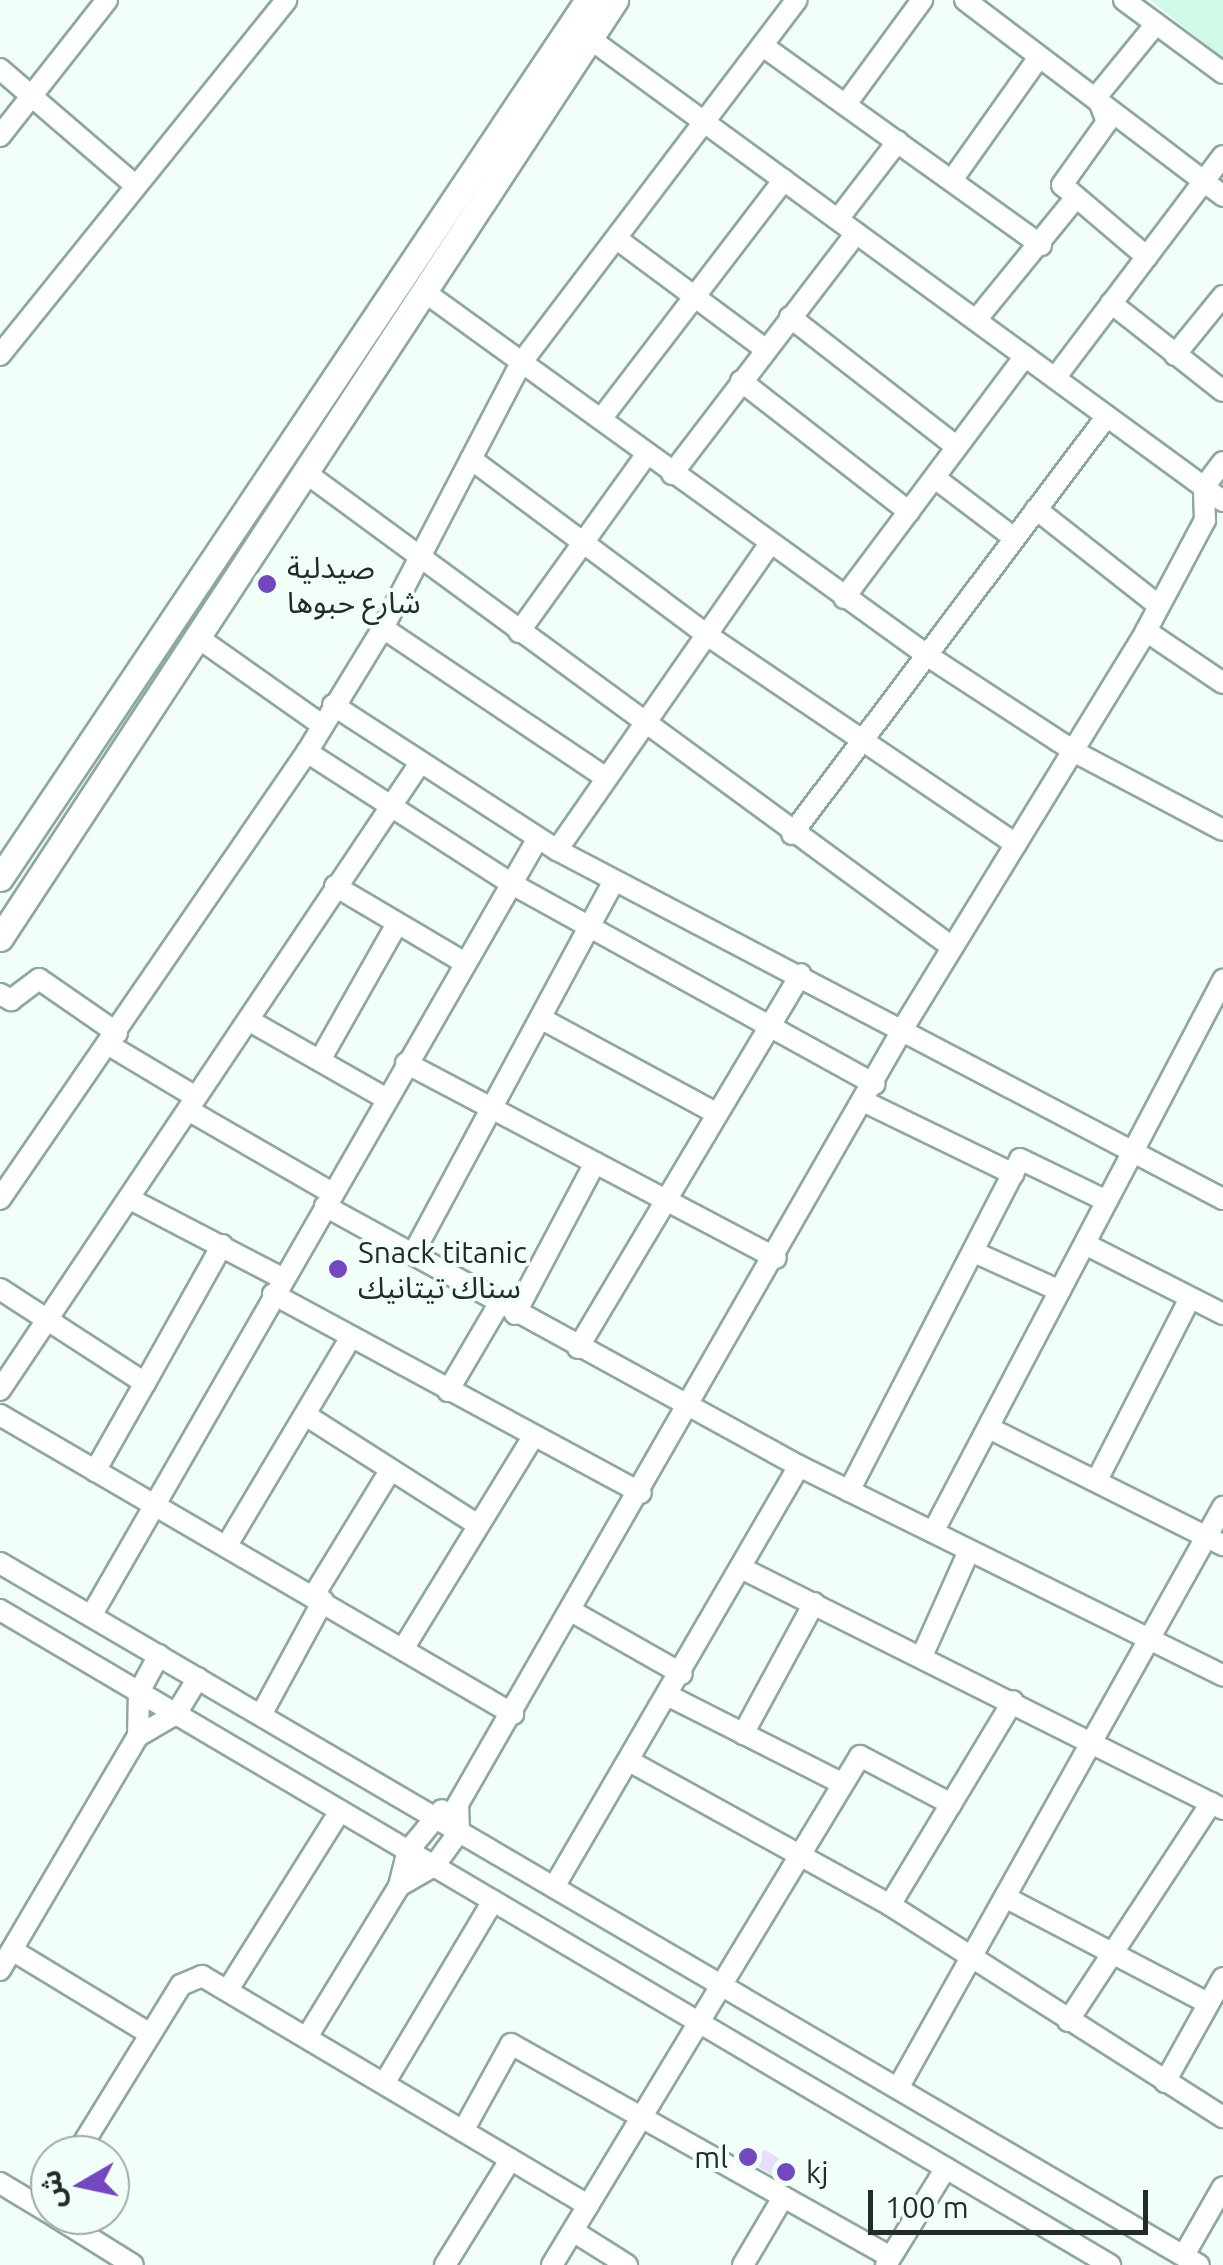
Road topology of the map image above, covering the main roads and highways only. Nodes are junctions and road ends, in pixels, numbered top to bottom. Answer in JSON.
{"nodes":[{"id":1,"x":588,"y":0,"type":"edge"},
{"id":2,"x":615,"y":0,"type":"edge"},
{"id":3,"x":2,"y":871,"type":"edge"},
{"id":4,"x":0,"y":938,"type":"edge"}],
"edges":[{"from":1,"to":3,"type":"main road"},
{"from":2,"to":4,"type":"main road"}]}
